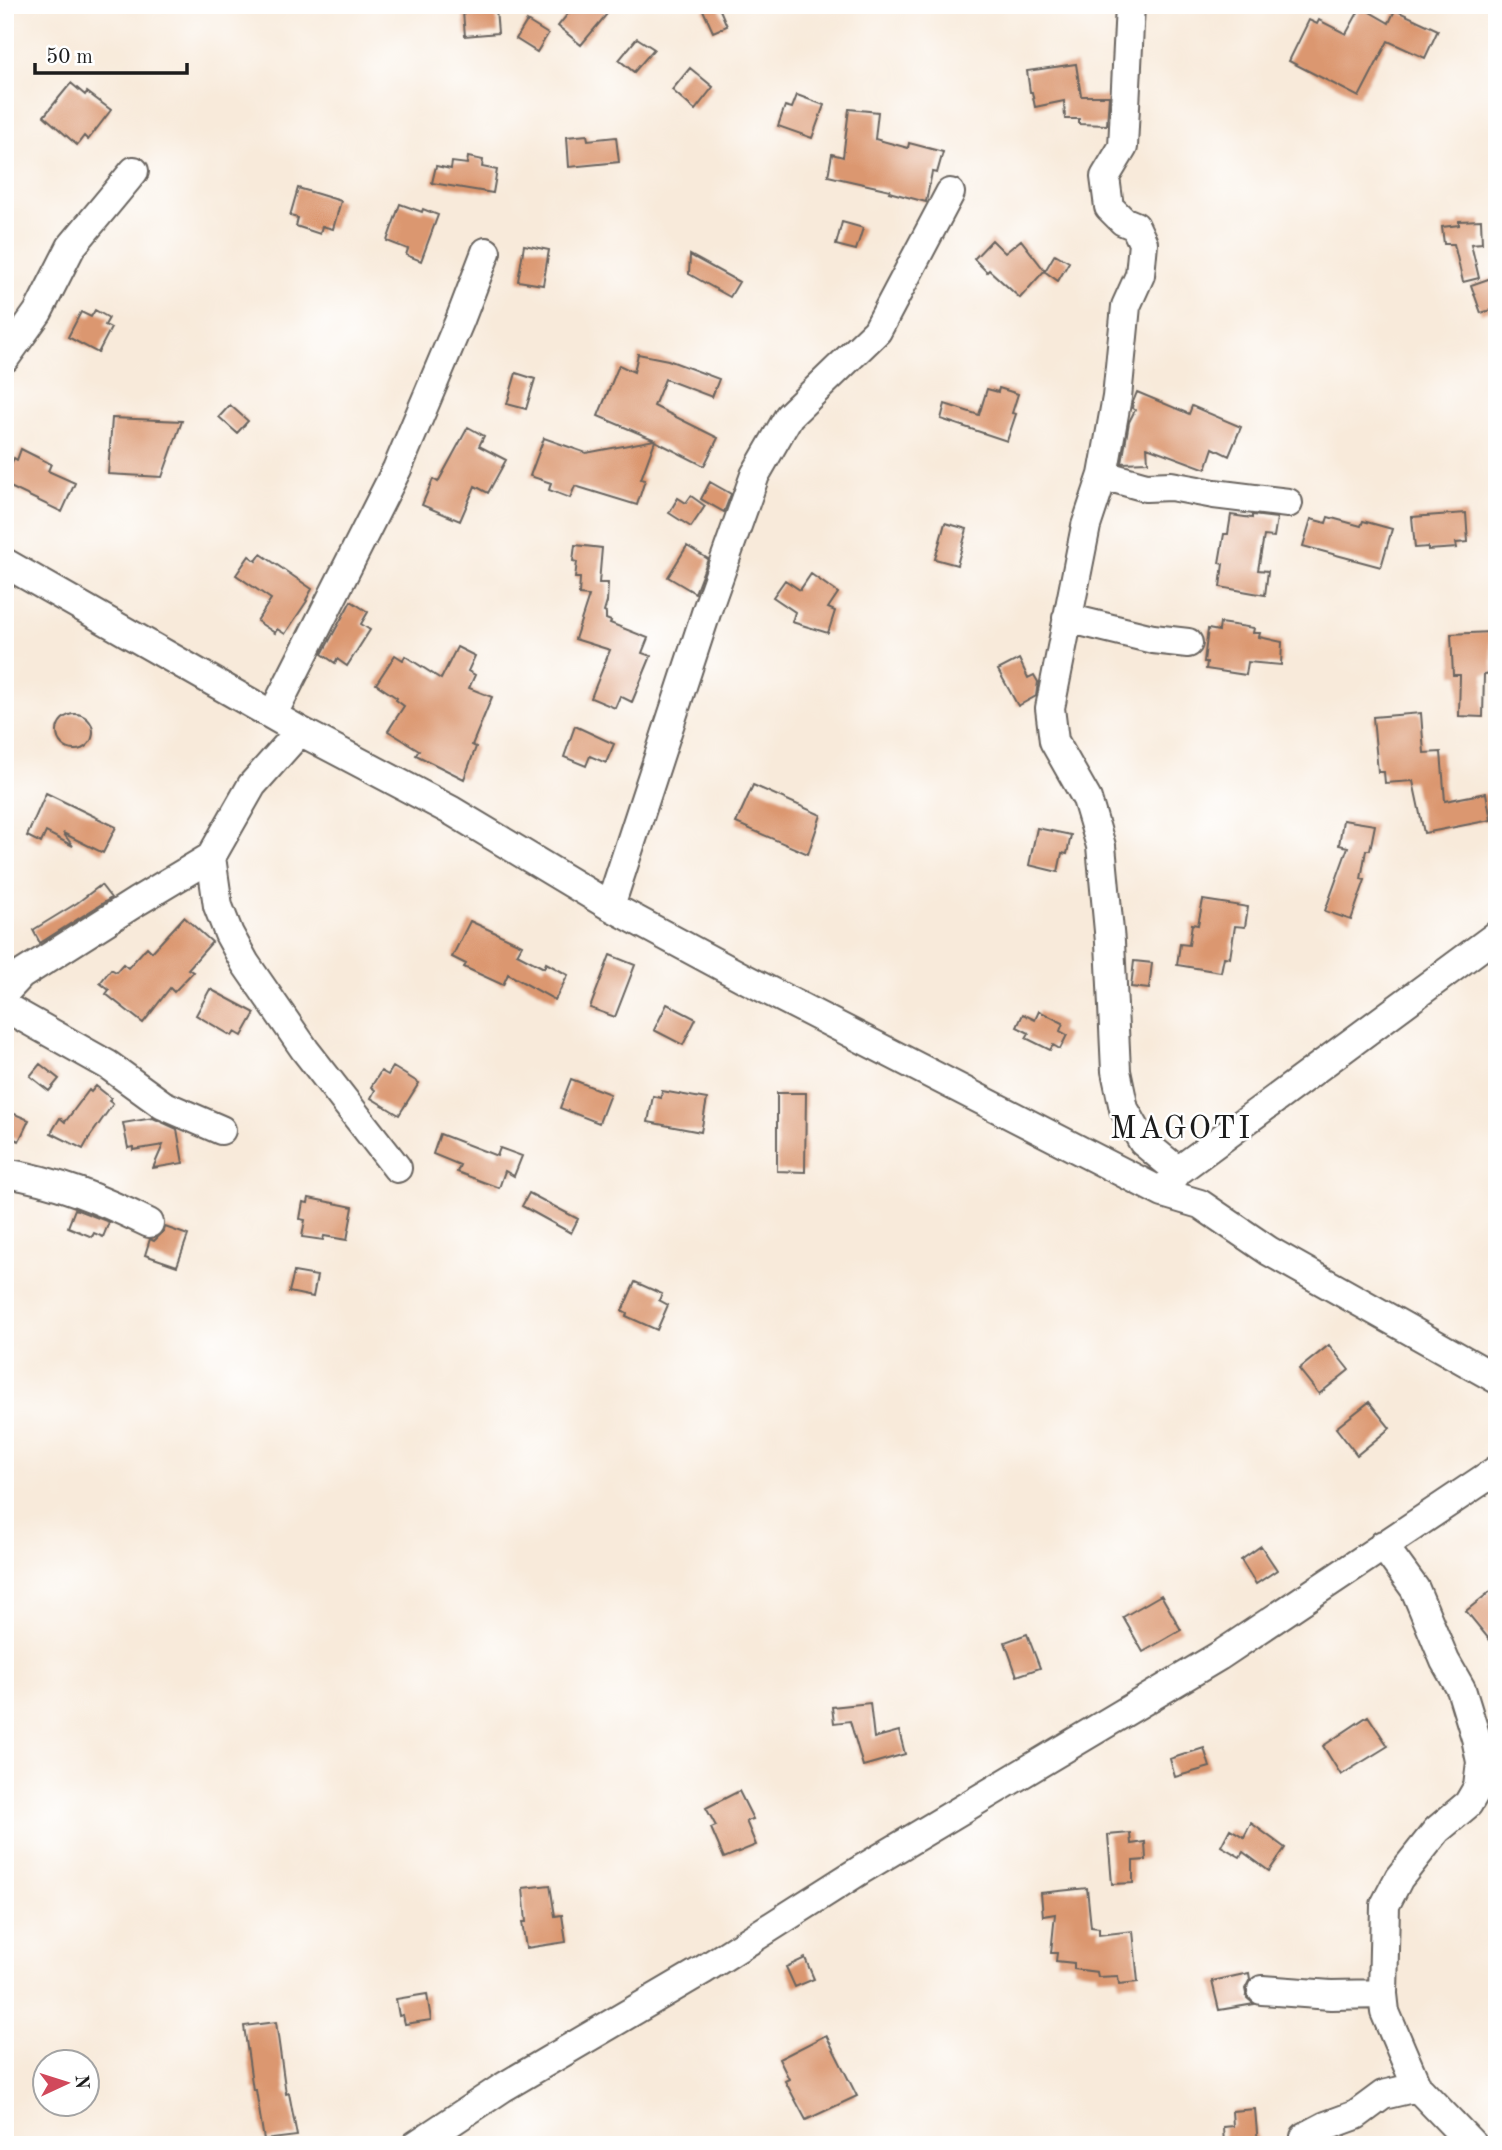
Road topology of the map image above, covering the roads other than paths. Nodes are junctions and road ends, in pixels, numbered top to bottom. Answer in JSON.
{"nodes":[{"id":1,"x":1130,"y":5,"type":"edge"},
{"id":2,"x":134,"y":171,"type":"dead end"},
{"id":3,"x":950,"y":193,"type":"dead end"},
{"id":4,"x":485,"y":252,"type":"dead end"},
{"id":5,"x":5,"y":358,"type":"edge"},
{"id":6,"x":1103,"y":475,"type":"junction"},
{"id":7,"x":1287,"y":503,"type":"dead end"},
{"id":8,"x":5,"y":563,"type":"edge"},
{"id":9,"x":1067,"y":618,"type":"junction"},
{"id":10,"x":1188,"y":643,"type":"dead end"},
{"id":11,"x":274,"y":715,"type":"junction"},
{"id":12,"x":300,"y":731,"type":"junction"},
{"id":13,"x":211,"y":858,"type":"junction"},
{"id":14,"x":610,"y":906,"type":"junction"},
{"id":15,"x":1497,"y":935,"type":"edge"},
{"id":16,"x":5,"y":992,"type":"edge"},
{"id":17,"x":5,"y":1007,"type":"edge"},
{"id":18,"x":220,"y":1130,"type":"dead end"},
{"id":19,"x":397,"y":1168,"type":"dead end"},
{"id":20,"x":5,"y":1173,"type":"edge"},
{"id":21,"x":1171,"y":1182,"type":"junction"},
{"id":22,"x":149,"y":1223,"type":"dead end"},
{"id":23,"x":1497,"y":1379,"type":"edge"},
{"id":24,"x":1497,"y":1470,"type":"edge"},
{"id":25,"x":1383,"y":1545,"type":"junction"},
{"id":26,"x":1262,"y":1990,"type":"dead end"},
{"id":27,"x":1383,"y":1994,"type":"junction"},
{"id":28,"x":1417,"y":2087,"type":"junction"},
{"id":29,"x":1305,"y":2137,"type":"dead end"},
{"id":30,"x":416,"y":2145,"type":"edge"},
{"id":31,"x":1473,"y":2145,"type":"edge"}],
"edges":[{"from":1,"to":6,"type":"street"},
{"from":2,"to":5,"type":"street"},
{"from":3,"to":14,"type":"street"},
{"from":4,"to":11,"type":"street"},
{"from":6,"to":7,"type":"street"},
{"from":6,"to":9,"type":"street"},
{"from":8,"to":11,"type":"street"},
{"from":9,"to":10,"type":"street"},
{"from":9,"to":21,"type":"street"},
{"from":11,"to":12,"type":"street"},
{"from":12,"to":13,"type":"street"},
{"from":12,"to":14,"type":"street"},
{"from":13,"to":16,"type":"street"},
{"from":13,"to":19,"type":"street"},
{"from":14,"to":21,"type":"street"},
{"from":15,"to":21,"type":"street"},
{"from":17,"to":18,"type":"street"},
{"from":20,"to":22,"type":"street"},
{"from":21,"to":23,"type":"street"},
{"from":24,"to":25,"type":"street"},
{"from":25,"to":27,"type":"street"},
{"from":25,"to":30,"type":"street"},
{"from":26,"to":27,"type":"street"},
{"from":27,"to":28,"type":"street"},
{"from":28,"to":29,"type":"street"},
{"from":28,"to":31,"type":"street"}]}
